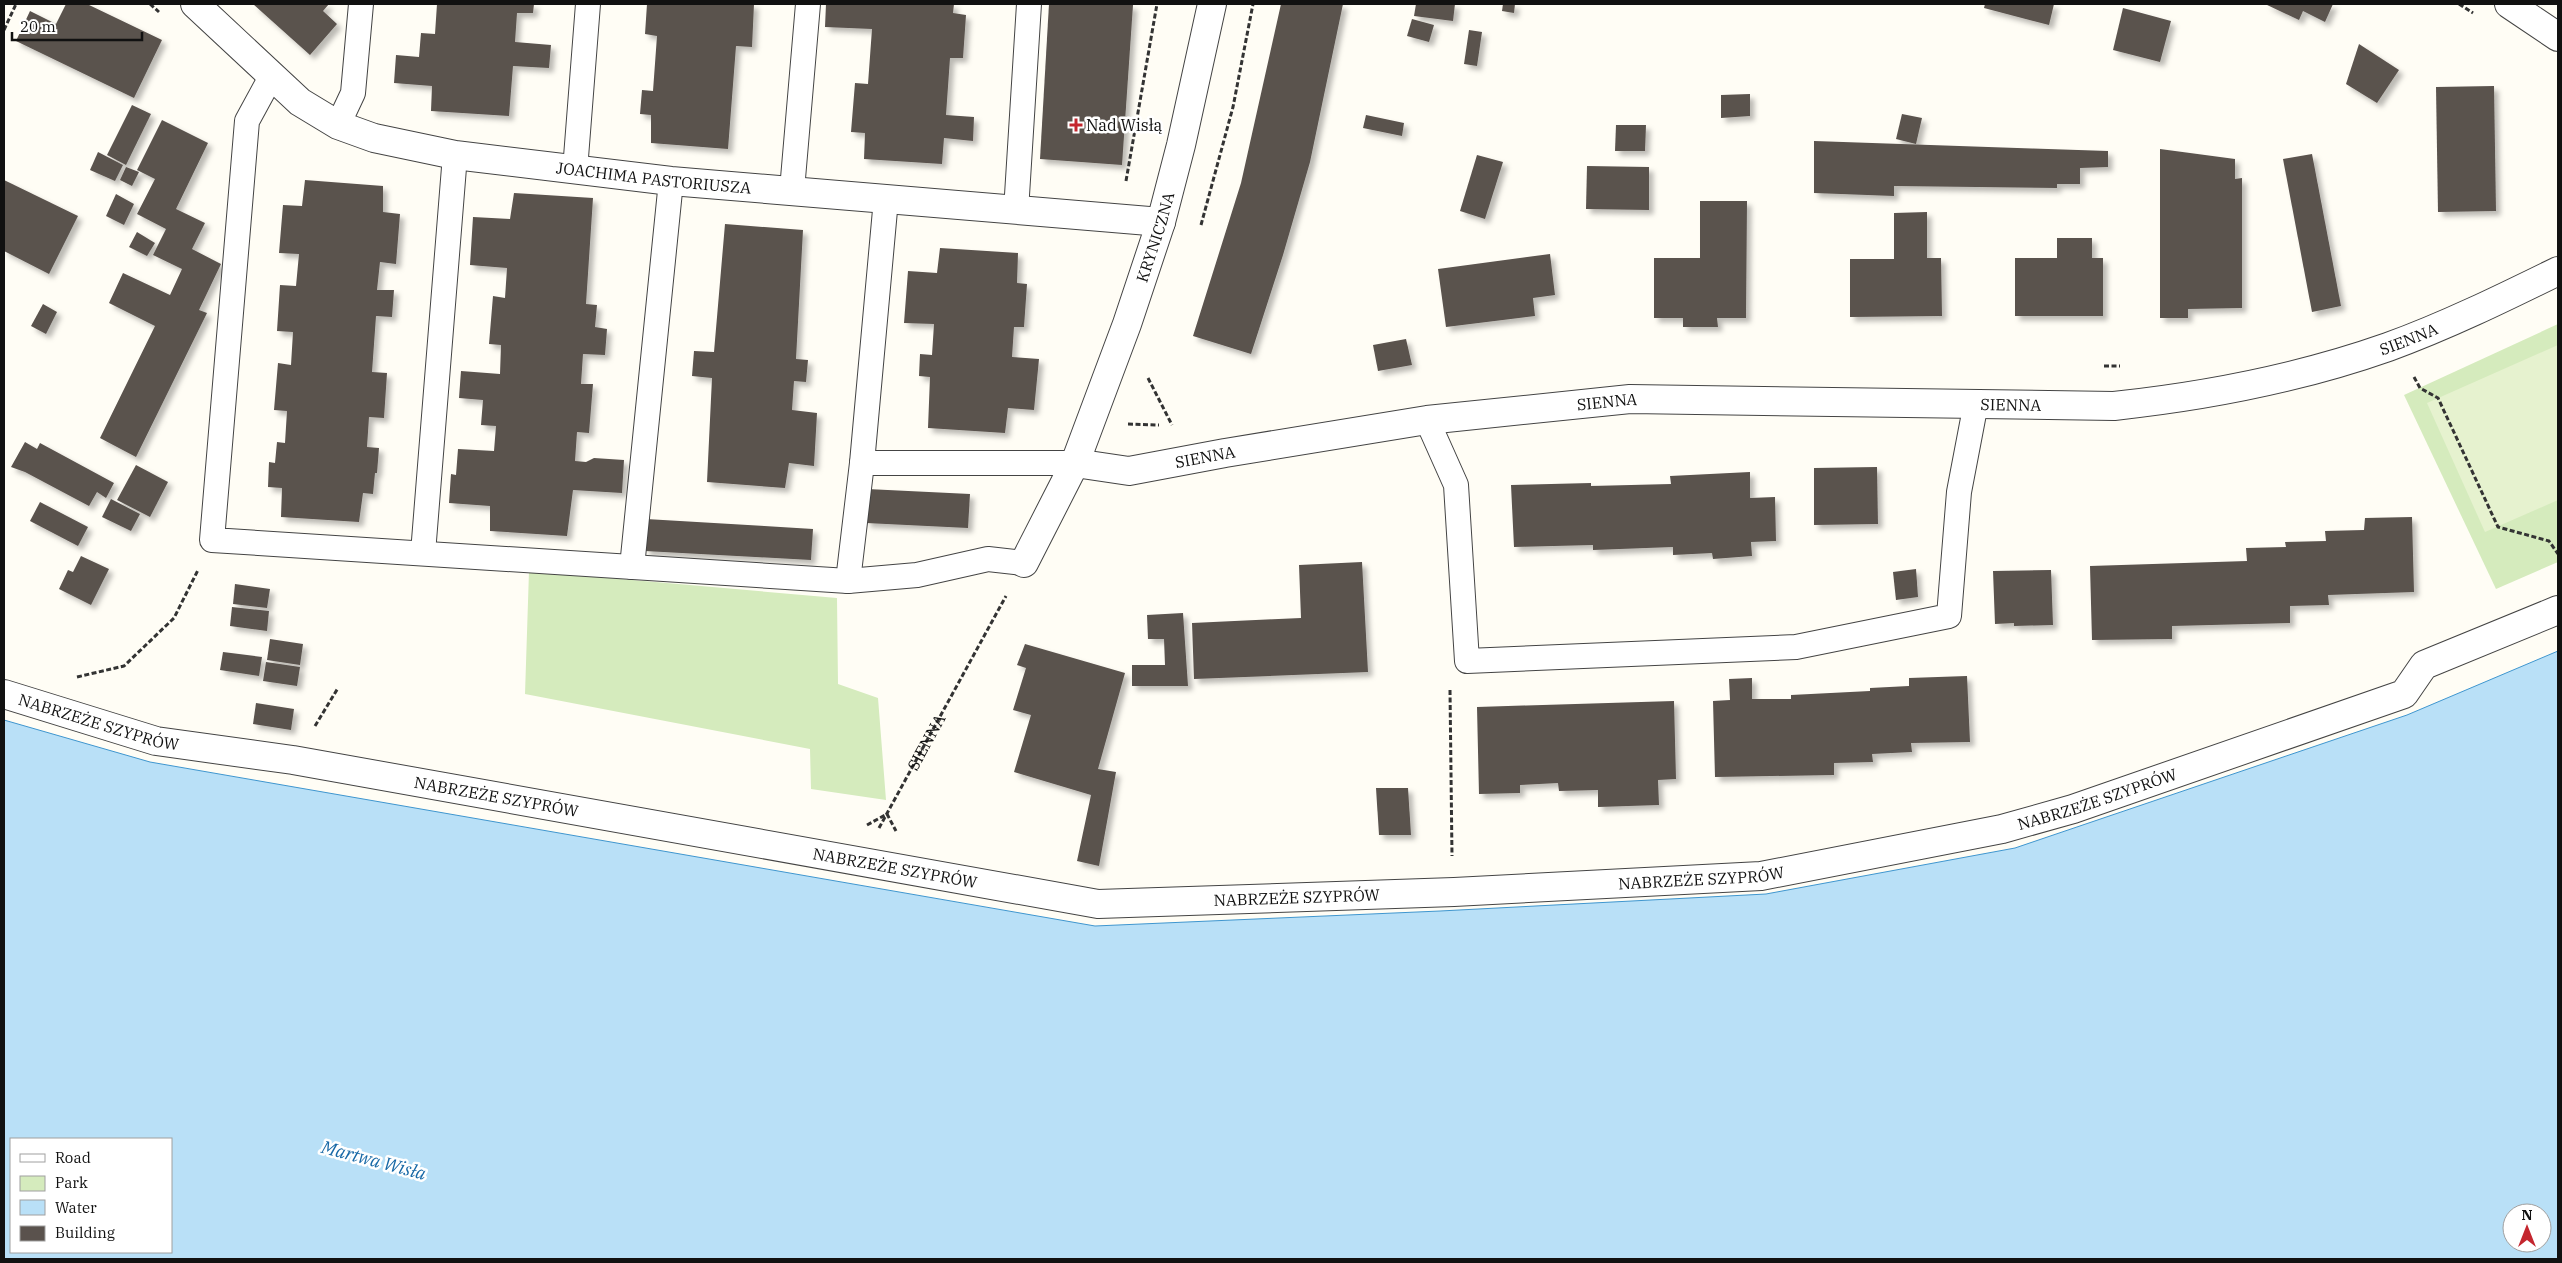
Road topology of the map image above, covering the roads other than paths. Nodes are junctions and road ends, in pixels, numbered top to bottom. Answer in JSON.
{"nodes":[{"id":1,"x":195,"y":4,"type":"edge"},
{"id":2,"x":361,"y":4,"type":"edge"},
{"id":3,"x":588,"y":4,"type":"edge"},
{"id":4,"x":808,"y":4,"type":"edge"},
{"id":5,"x":1029,"y":4,"type":"edge"},
{"id":6,"x":1212,"y":4,"type":"edge"},
{"id":7,"x":2509,"y":4,"type":"edge"},
{"id":8,"x":2558,"y":36,"type":"edge"},
{"id":9,"x":272,"y":75,"type":"junction"},
{"id":10,"x":338,"y":126,"type":"junction"},
{"id":11,"x":455,"y":155,"type":"junction"},
{"id":12,"x":576,"y":170,"type":"junction"},
{"id":13,"x":671,"y":181,"type":"junction"},
{"id":14,"x":792,"y":190,"type":"junction"},
{"id":15,"x":886,"y":199,"type":"junction"},
{"id":16,"x":1016,"y":211,"type":"junction"},
{"id":17,"x":1161,"y":222,"type":"junction"},
{"id":18,"x":2558,"y":271,"type":"edge"},
{"id":19,"x":1976,"y":403,"type":"junction"},
{"id":20,"x":1427,"y":420,"type":"junction"},
{"id":21,"x":862,"y":463,"type":"junction"},
{"id":22,"x":1075,"y":463,"type":"junction"},
{"id":23,"x":423,"y":553,"type":"junction"},
{"id":24,"x":1024,"y":563,"type":"joint"},
{"id":25,"x":632,"y":567,"type":"junction"},
{"id":26,"x":848,"y":581,"type":"junction"},
{"id":27,"x":2558,"y":610,"type":"edge"},
{"id":28,"x":4,"y":694,"type":"edge"}],
"edges":[{"from":1,"to":9,"type":"street","name":"JOACHIMA PASTORIUSZA"},
{"from":2,"to":10,"type":"lane"},
{"from":3,"to":12,"type":"lane"},
{"from":4,"to":14,"type":"lane"},
{"from":5,"to":16,"type":"lane"},
{"from":6,"to":17,"type":"street","name":"KRYNICZNA"},
{"from":7,"to":8,"type":"street"},
{"from":9,"to":10,"type":"street","name":"JOACHIMA PASTORIUSZA"},
{"from":9,"to":23,"type":"lane"},
{"from":10,"to":11,"type":"street","name":"JOACHIMA PASTORIUSZA"},
{"from":11,"to":12,"type":"street","name":"JOACHIMA PASTORIUSZA"},
{"from":11,"to":23,"type":"lane"},
{"from":12,"to":13,"type":"street","name":"JOACHIMA PASTORIUSZA"},
{"from":13,"to":14,"type":"street","name":"JOACHIMA PASTORIUSZA"},
{"from":13,"to":25,"type":"lane"},
{"from":14,"to":15,"type":"street","name":"JOACHIMA PASTORIUSZA"},
{"from":15,"to":16,"type":"street","name":"JOACHIMA PASTORIUSZA"},
{"from":15,"to":21,"type":"lane"},
{"from":16,"to":17,"type":"street","name":"JOACHIMA PASTORIUSZA"},
{"from":17,"to":22,"type":"street","name":"KRYNICZNA"},
{"from":18,"to":19,"type":"street","name":"SIENNA"},
{"from":19,"to":20,"type":"street","name":"SIENNA"},
{"from":19,"to":20,"type":"lane"},
{"from":20,"to":22,"type":"street","name":"SIENNA"},
{"from":21,"to":22,"type":"lane"},
{"from":21,"to":26,"type":"lane"},
{"from":22,"to":24,"type":"street"},
{"from":23,"to":25,"type":"lane"},
{"from":24,"to":26,"type":"lane"},
{"from":25,"to":26,"type":"lane"},
{"from":27,"to":28,"type":"street","name":"NABRZEŻE SZYPRÓW"}]}
